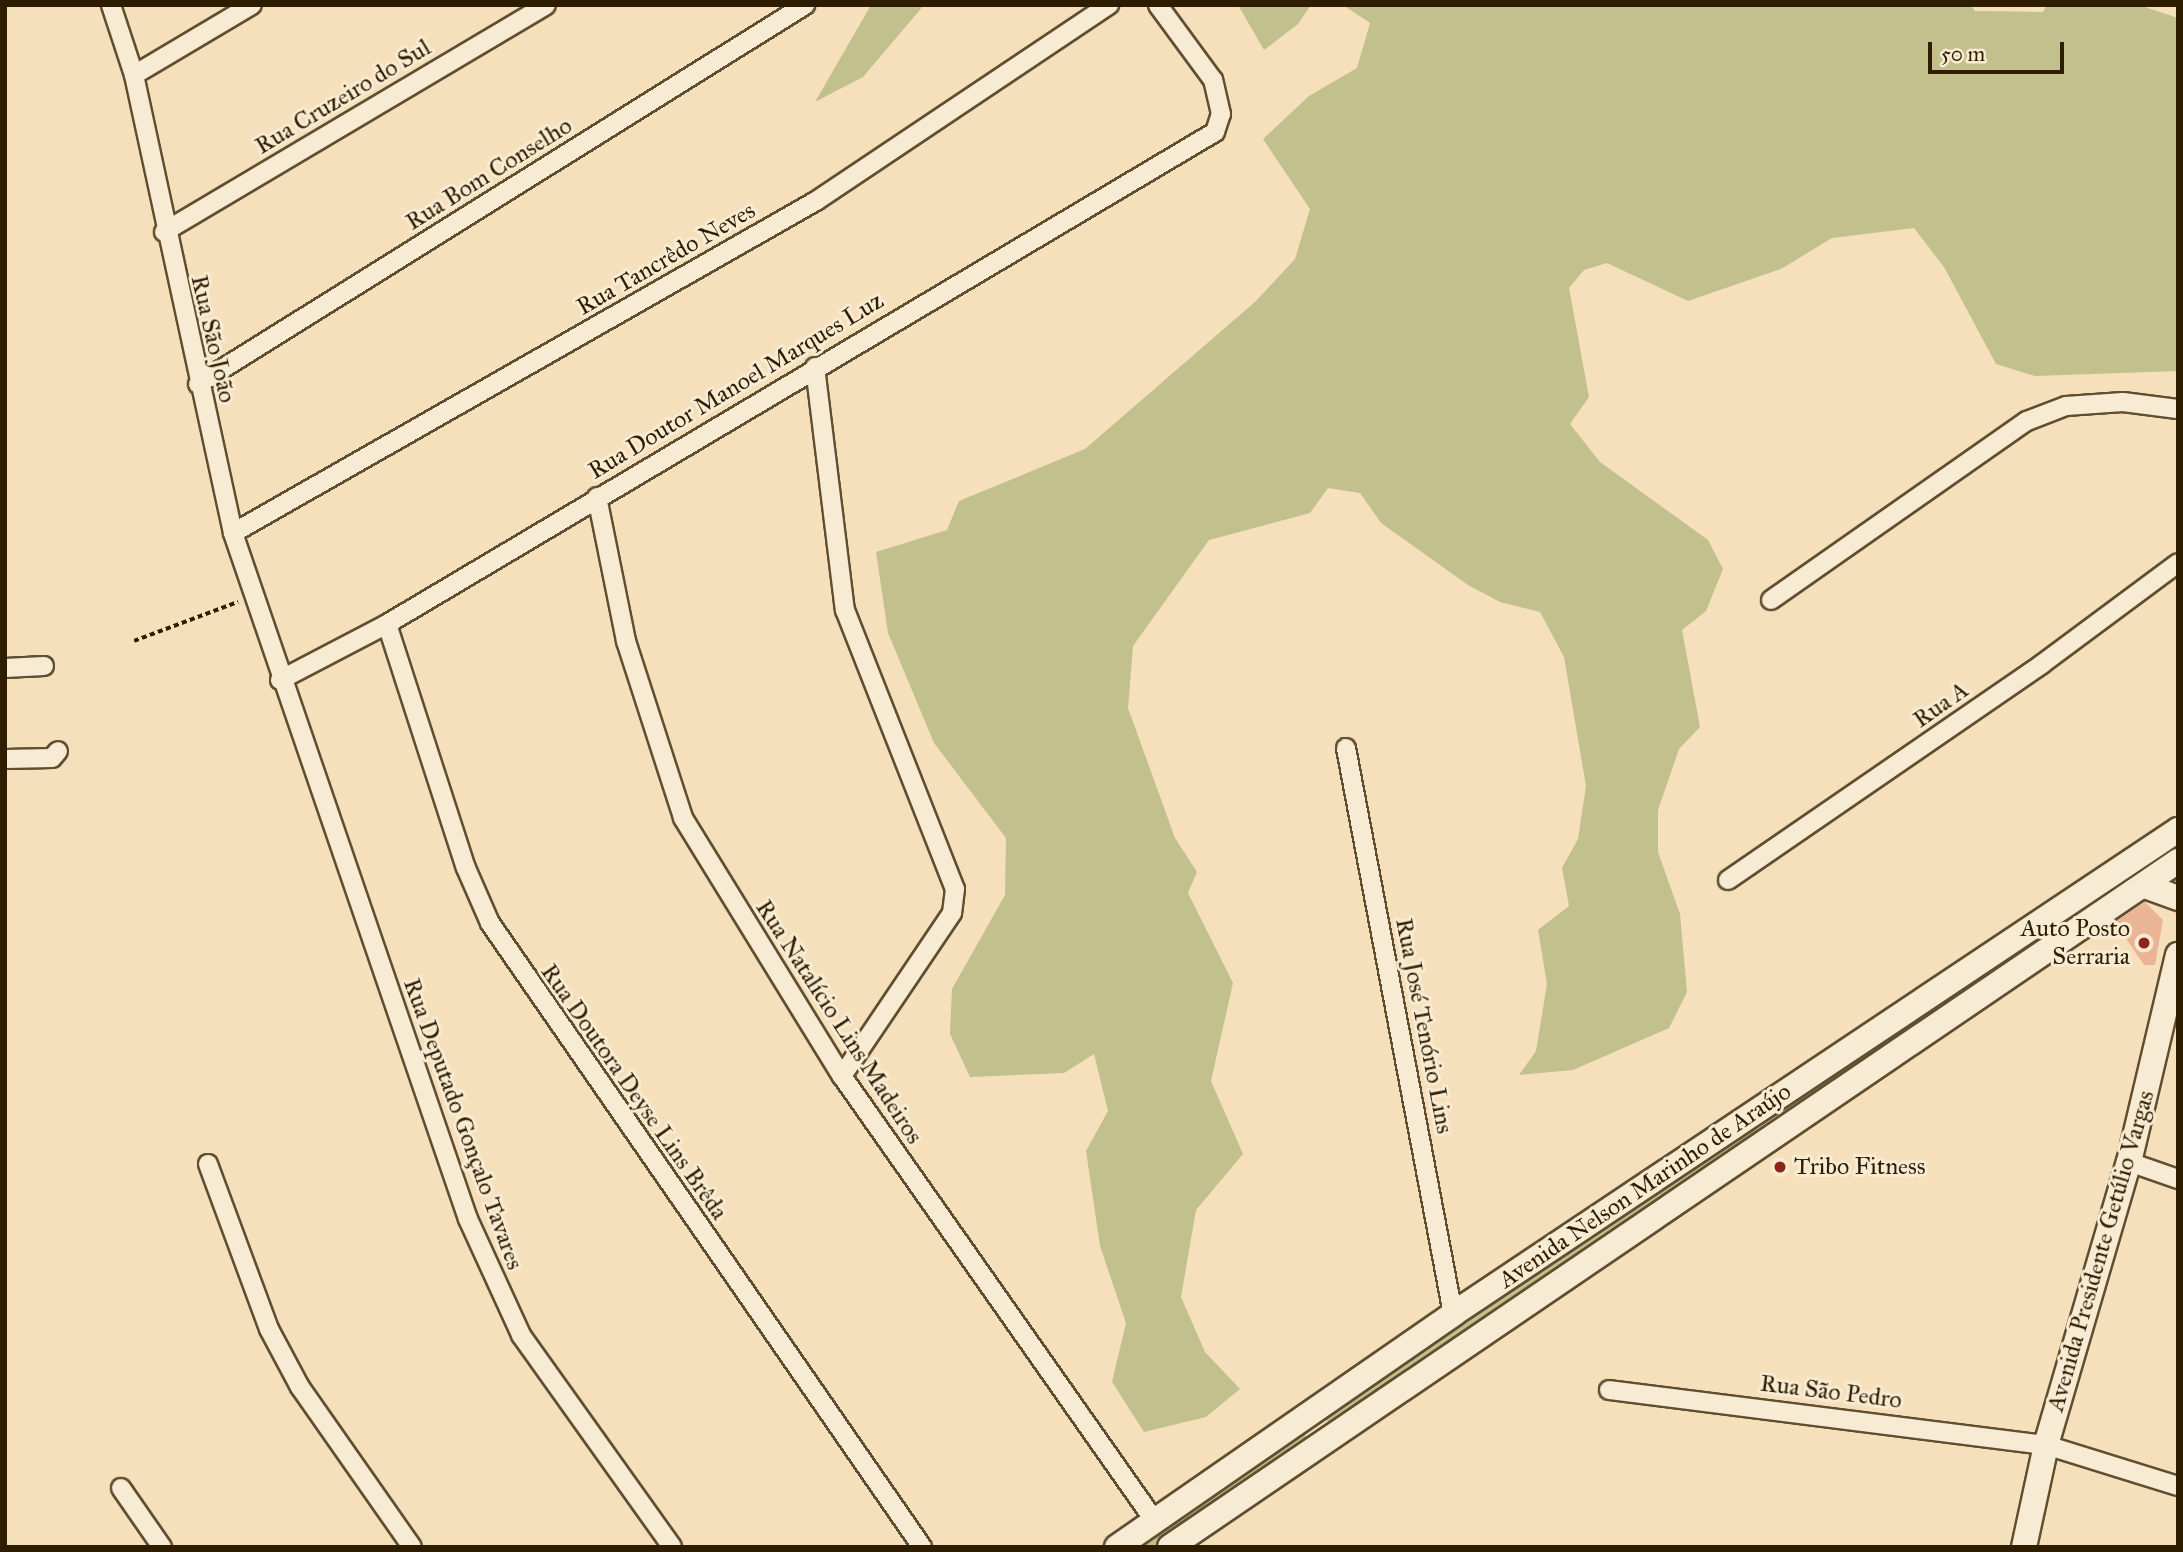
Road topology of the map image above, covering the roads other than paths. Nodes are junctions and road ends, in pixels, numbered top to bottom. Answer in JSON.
{"nodes":[{"id":1,"x":111,"y":5,"type":"edge"},
{"id":2,"x":252,"y":5,"type":"edge"},
{"id":3,"x":546,"y":5,"type":"edge"},
{"id":4,"x":805,"y":5,"type":"edge"},
{"id":5,"x":1109,"y":5,"type":"edge"},
{"id":6,"x":1158,"y":5,"type":"edge"},
{"id":7,"x":134,"y":75,"type":"junction"},
{"id":8,"x":164,"y":232,"type":"junction"},
{"id":9,"x":815,"y":367,"type":"junction"},
{"id":10,"x":198,"y":384,"type":"junction"},
{"id":11,"x":2178,"y":409,"type":"edge"},
{"id":12,"x":597,"y":497,"type":"junction"},
{"id":13,"x":233,"y":533,"type":"junction"},
{"id":14,"x":2178,"y":563,"type":"edge"},
{"id":15,"x":1771,"y":600,"type":"dead end"},
{"id":16,"x":387,"y":624,"type":"junction"},
{"id":17,"x":44,"y":666,"type":"dead end"},
{"id":18,"x":5,"y":668,"type":"edge"},
{"id":19,"x":280,"y":680,"type":"junction"},
{"id":20,"x":1346,"y":748,"type":"dead end"},
{"id":21,"x":58,"y":751,"type":"dead end"},
{"id":22,"x":5,"y":759,"type":"edge"},
{"id":23,"x":2178,"y":830,"type":"edge"},
{"id":24,"x":2178,"y":861,"type":"edge"},
{"id":25,"x":1728,"y":880,"type":"dead end"},
{"id":26,"x":2145,"y":886,"type":"junction"},
{"id":27,"x":2178,"y":898,"type":"edge"},
{"id":28,"x":2178,"y":955,"type":"edge"},
{"id":29,"x":2173,"y":992,"type":"edge"},
{"id":30,"x":842,"y":1076,"type":"junction"},
{"id":31,"x":1757,"y":1111,"type":"junction"},
{"id":32,"x":1771,"y":1140,"type":"junction"},
{"id":33,"x":2129,"y":1162,"type":"junction"},
{"id":34,"x":208,"y":1164,"type":"dead end"},
{"id":35,"x":2178,"y":1179,"type":"edge"},
{"id":36,"x":1453,"y":1314,"type":"junction"},
{"id":37,"x":1609,"y":1390,"type":"dead end"},
{"id":38,"x":1307,"y":1415,"type":"junction"},
{"id":39,"x":1323,"y":1441,"type":"junction"},
{"id":40,"x":2046,"y":1445,"type":"junction"},
{"id":41,"x":2178,"y":1486,"type":"edge"},
{"id":42,"x":121,"y":1488,"type":"dead end"},
{"id":43,"x":1154,"y":1520,"type":"junction"},
{"id":44,"x":162,"y":1547,"type":"edge"},
{"id":45,"x":412,"y":1547,"type":"edge"},
{"id":46,"x":672,"y":1547,"type":"edge"},
{"id":47,"x":922,"y":1547,"type":"edge"},
{"id":48,"x":1117,"y":1547,"type":"edge"},
{"id":49,"x":1170,"y":1547,"type":"edge"},
{"id":50,"x":2024,"y":1547,"type":"edge"}],
"edges":[{"from":1,"to":7,"type":"street","name":"Rua São João"},
{"from":2,"to":7,"type":"street"},
{"from":3,"to":8,"type":"street","name":"Rua Cruzeiro do Sul"},
{"from":4,"to":10,"type":"street","name":"Rua Bom Conselho"},
{"from":5,"to":13,"type":"street","name":"Rua Tancrêdo Neves"},
{"from":6,"to":9,"type":"street","name":"Rua Doutor Manoel Marques Luz"},
{"from":7,"to":8,"type":"street","name":"Rua São João"},
{"from":8,"to":10,"type":"street","name":"Rua São João"},
{"from":9,"to":12,"type":"street","name":"Rua Doutor Manoel Marques Luz"},
{"from":9,"to":30,"type":"street"},
{"from":10,"to":13,"type":"street","name":"Rua São João"},
{"from":11,"to":15,"type":"street"},
{"from":12,"to":16,"type":"street","name":"Rua Doutor Manoel Marques Luz"},
{"from":12,"to":30,"type":"street","name":"Rua Natalício Lins Madeiros"},
{"from":13,"to":19,"type":"street","name":"Rua São João"},
{"from":14,"to":25,"type":"street","name":"Rua A"},
{"from":16,"to":19,"type":"street","name":"Rua Doutor Manoel Marques Luz"},
{"from":16,"to":47,"type":"street","name":"Rua Doutora Deyse Lins Brêda"},
{"from":17,"to":18,"type":"street"},
{"from":19,"to":46,"type":"street","name":"Rua Deputado Gonçalo Tavares"},
{"from":20,"to":36,"type":"street","name":"Rua José Tenório Lins"},
{"from":21,"to":22,"type":"street"},
{"from":23,"to":31,"type":"main road","name":"Avenida Nelson Marinho de Araújo"},
{"from":24,"to":26,"type":"main road","name":"Avenida Nelson Marinho de Araújo"},
{"from":26,"to":27,"type":"main road"},
{"from":26,"to":32,"type":"main road","name":"Avenida Nelson Marinho de Araújo"},
{"from":28,"to":29,"type":"main road","name":"Avenida Presidente Getúlio Vargas"},
{"from":29,"to":33,"type":"main road","name":"Avenida Presidente Getúlio Vargas"},
{"from":30,"to":43,"type":"street","name":"Rua Natalício Lins Madeiros"},
{"from":31,"to":32,"type":"main road"},
{"from":31,"to":36,"type":"main road","name":"Avenida Nelson Marinho de Araújo"},
{"from":32,"to":39,"type":"main road","name":"Avenida Nelson Marinho de Araújo"},
{"from":33,"to":35,"type":"street"},
{"from":33,"to":40,"type":"main road","name":"Avenida Presidente Getúlio Vargas"},
{"from":34,"to":45,"type":"street"},
{"from":36,"to":38,"type":"main road","name":"Avenida Nelson Marinho de Araújo"},
{"from":37,"to":40,"type":"street","name":"Rua São Pedro"},
{"from":38,"to":39,"type":"main road"},
{"from":38,"to":43,"type":"main road","name":"Avenida Nelson Marinho de Araújo"},
{"from":39,"to":49,"type":"main road","name":"Avenida Nelson Marinho de Araújo"},
{"from":40,"to":41,"type":"street","name":"Rua São Pedro"},
{"from":40,"to":50,"type":"main road","name":"Avenida Presidente Getúlio Vargas"},
{"from":42,"to":44,"type":"street"},
{"from":43,"to":48,"type":"main road","name":"Avenida Nelson Marinho de Araújo"}]}
